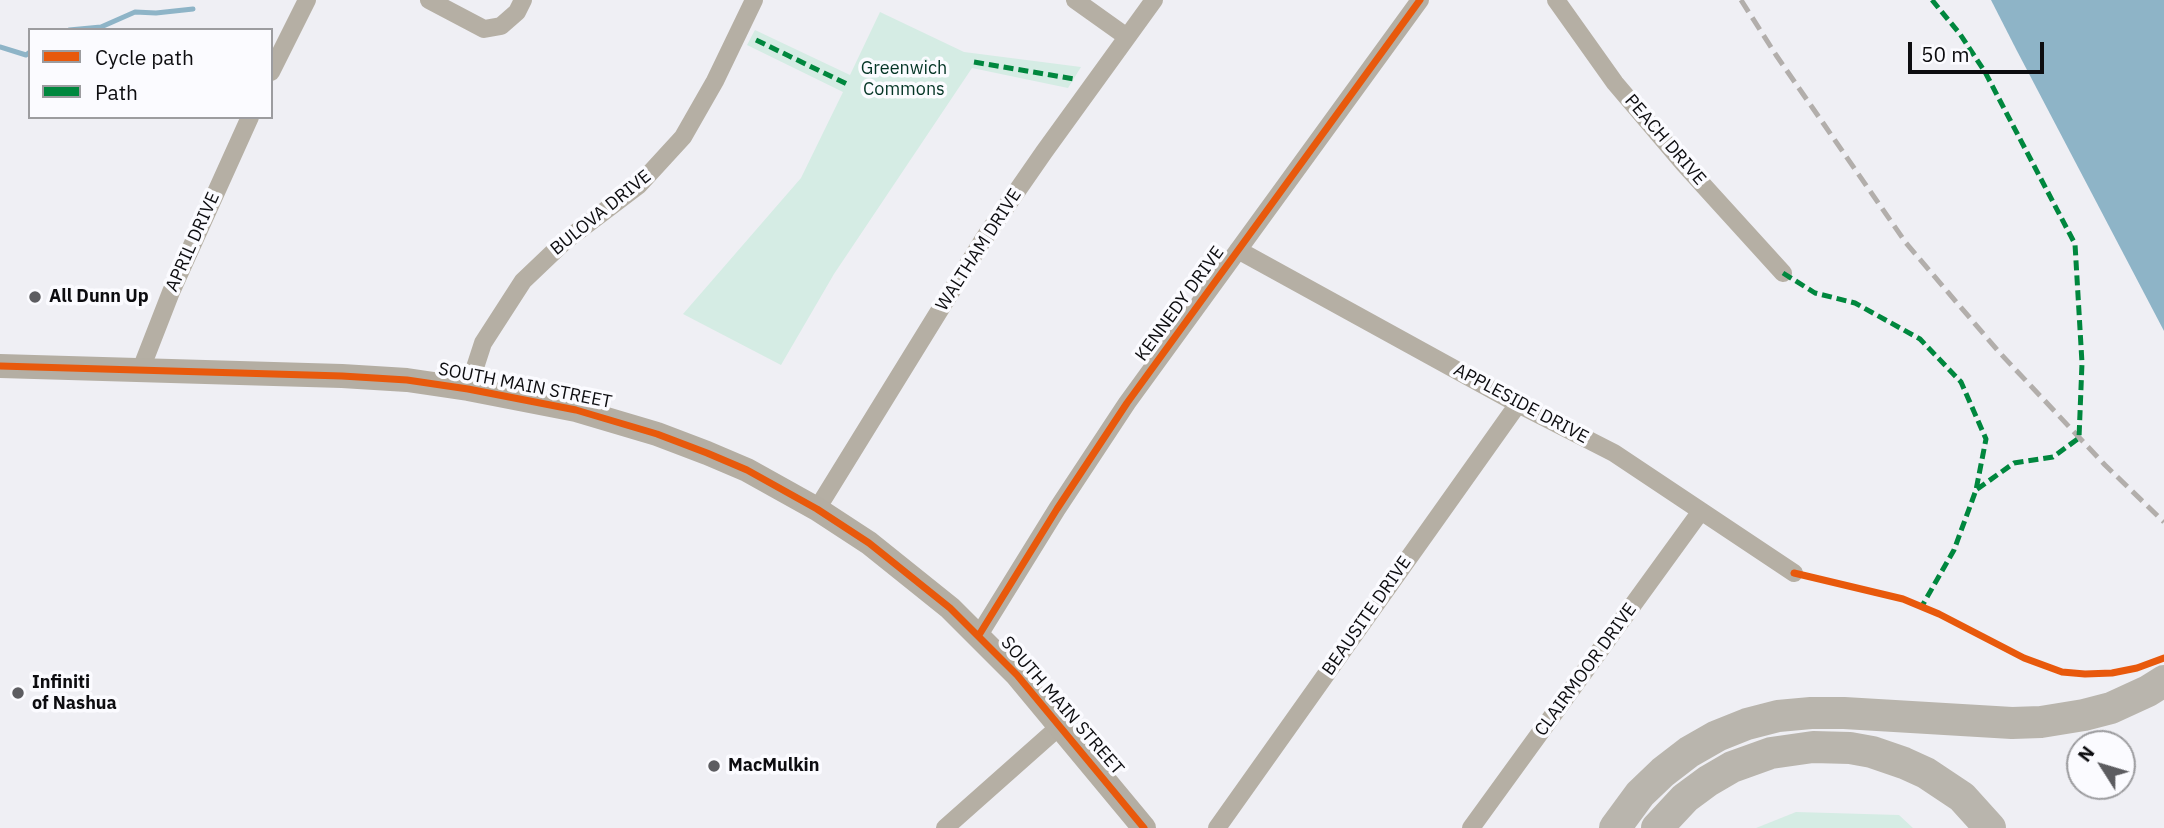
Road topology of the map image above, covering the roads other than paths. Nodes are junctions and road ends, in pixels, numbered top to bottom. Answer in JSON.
{"nodes":[{"id":1,"x":307,"y":0,"type":"edge"},
{"id":2,"x":429,"y":0,"type":"edge"},
{"id":3,"x":523,"y":0,"type":"edge"},
{"id":4,"x":754,"y":0,"type":"edge"},
{"id":5,"x":1075,"y":0,"type":"edge"},
{"id":6,"x":1154,"y":0,"type":"edge"},
{"id":7,"x":1420,"y":0,"type":"edge"},
{"id":8,"x":1556,"y":0,"type":"edge"},
{"id":9,"x":1127,"y":37,"type":"junction"},
{"id":10,"x":273,"y":68,"type":"edge"},
{"id":11,"x":249,"y":119,"type":"edge"},
{"id":12,"x":1238,"y":250,"type":"junction"},
{"id":13,"x":1783,"y":273,"type":"dead end"},
{"id":14,"x":0,"y":366,"type":"edge"},
{"id":15,"x":141,"y":369,"type":"junction"},
{"id":16,"x":468,"y":389,"type":"junction"},
{"id":17,"x":1518,"y":404,"type":"junction"},
{"id":18,"x":817,"y":509,"type":"junction"},
{"id":19,"x":1702,"y":511,"type":"junction"},
{"id":20,"x":1794,"y":573,"type":"dead end"},
{"id":21,"x":979,"y":635,"type":"junction"},
{"id":22,"x":2164,"y":681,"type":"edge"},
{"id":23,"x":1060,"y":726,"type":"junction"},
{"id":24,"x":944,"y":828,"type":"edge"},
{"id":25,"x":1144,"y":828,"type":"edge"},
{"id":26,"x":1217,"y":828,"type":"edge"},
{"id":27,"x":1471,"y":828,"type":"edge"},
{"id":28,"x":1615,"y":828,"type":"edge"},
{"id":29,"x":1657,"y":828,"type":"edge"},
{"id":30,"x":1990,"y":828,"type":"edge"}],
"edges":[{"from":1,"to":10,"type":"street"},
{"from":2,"to":3,"type":"street"},
{"from":4,"to":16,"type":"street","name":"BULOVA DRIVE"},
{"from":5,"to":9,"type":"street"},
{"from":6,"to":9,"type":"street","name":"WALTHAM DRIVE"},
{"from":7,"to":12,"type":"street","name":"KENNEDY DRIVE"},
{"from":8,"to":13,"type":"street","name":"PEACH DRIVE"},
{"from":9,"to":18,"type":"street","name":"WALTHAM DRIVE"},
{"from":11,"to":15,"type":"street","name":"APRIL DRIVE"},
{"from":12,"to":17,"type":"street","name":"APPLESIDE DRIVE"},
{"from":12,"to":21,"type":"street","name":"KENNEDY DRIVE"},
{"from":14,"to":15,"type":"street","name":"SOUTH MAIN STREET"},
{"from":15,"to":16,"type":"street","name":"SOUTH MAIN STREET"},
{"from":16,"to":18,"type":"street","name":"SOUTH MAIN STREET"},
{"from":17,"to":19,"type":"street","name":"APPLESIDE DRIVE"},
{"from":17,"to":26,"type":"street","name":"BEAUSITE DRIVE"},
{"from":18,"to":21,"type":"street","name":"SOUTH MAIN STREET"},
{"from":19,"to":20,"type":"street","name":"APPLESIDE DRIVE"},
{"from":19,"to":27,"type":"street","name":"CLAIRMOOR DRIVE"},
{"from":21,"to":23,"type":"street","name":"SOUTH MAIN STREET"},
{"from":22,"to":28,"type":"highway"},
{"from":23,"to":24,"type":"street"},
{"from":23,"to":25,"type":"street","name":"SOUTH MAIN STREET"},
{"from":29,"to":30,"type":"highway"}]}
